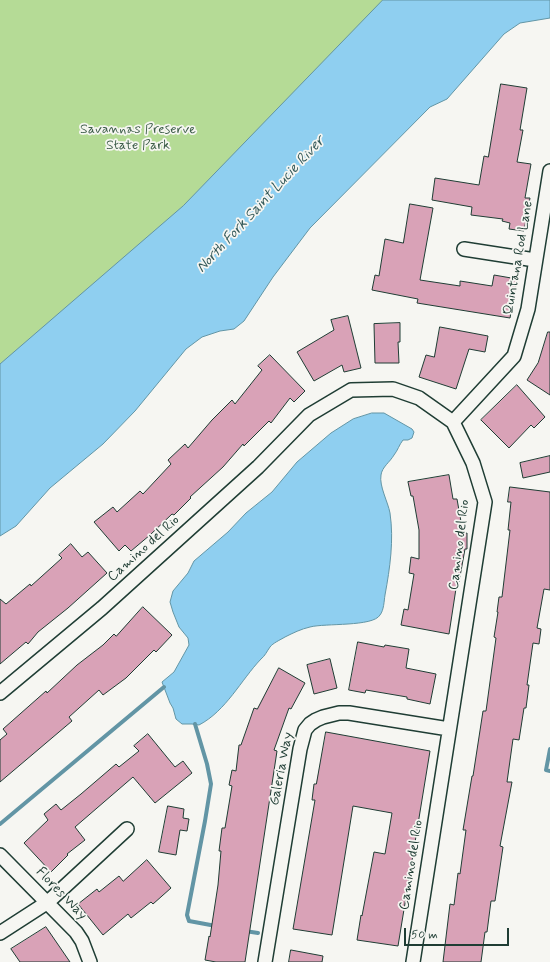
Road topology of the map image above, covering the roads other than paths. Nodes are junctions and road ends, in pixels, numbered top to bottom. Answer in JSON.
{"nodes":[{"id":1,"x":550,"y":170,"type":"edge"},
{"id":2,"x":464,"y":249,"type":"dead end"},
{"id":3,"x":535,"y":260,"type":"junction"},
{"id":4,"x":453,"y":422,"type":"junction"},
{"id":5,"x":0,"y":693,"type":"edge"},
{"id":6,"x":449,"y":729,"type":"junction"},
{"id":7,"x":127,"y":829,"type":"dead end"},
{"id":8,"x":0,"y":855,"type":"edge"},
{"id":9,"x":48,"y":902,"type":"junction"},
{"id":10,"x":0,"y":933,"type":"edge"},
{"id":11,"x":90,"y":962,"type":"edge"},
{"id":12,"x":265,"y":962,"type":"edge"},
{"id":13,"x":413,"y":962,"type":"edge"}],
"edges":[{"from":1,"to":3,"type":"street","name":"Quintana Rod Lane"},
{"from":2,"to":3,"type":"street"},
{"from":3,"to":4,"type":"street","name":"Quintana Rod Lane"},
{"from":4,"to":5,"type":"street","name":"Camino del Rio"},
{"from":4,"to":6,"type":"street","name":"Camino del Rio"},
{"from":6,"to":12,"type":"street","name":"Galeria Way"},
{"from":6,"to":13,"type":"street","name":"Camino del Rio"},
{"from":7,"to":9,"type":"street"},
{"from":8,"to":9,"type":"street","name":"Flores Way"},
{"from":9,"to":10,"type":"street"},
{"from":9,"to":11,"type":"street","name":"Flores Way"}]}
